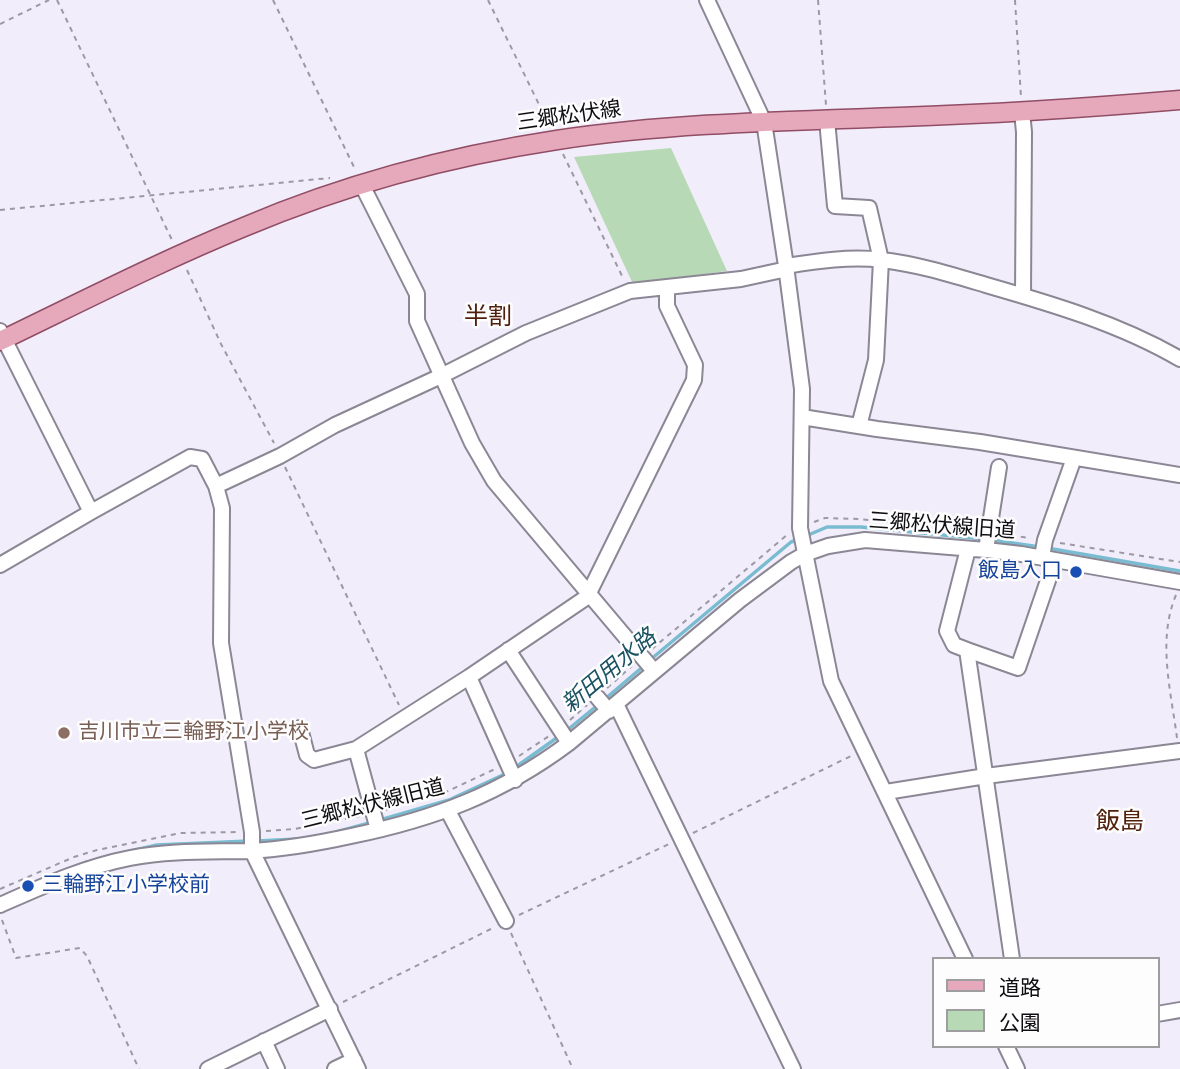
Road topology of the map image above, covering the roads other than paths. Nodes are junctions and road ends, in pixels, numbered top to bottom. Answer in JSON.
{"nodes":[{"id":1,"x":707,"y":0,"type":"edge"},
{"id":2,"x":1180,"y":100,"type":"edge"},
{"id":3,"x":1022,"y":112,"type":"junction"},
{"id":4,"x":827,"y":120,"type":"junction"},
{"id":5,"x":764,"y":122,"type":"junction"},
{"id":6,"x":362,"y":185,"type":"junction"},
{"id":7,"x":881,"y":260,"type":"junction"},
{"id":8,"x":787,"y":268,"type":"junction"},
{"id":9,"x":667,"y":288,"type":"junction"},
{"id":10,"x":1023,"y":296,"type":"junction"},
{"id":11,"x":1,"y":337,"type":"edge"},
{"id":12,"x":1180,"y":359,"type":"edge"},
{"id":13,"x":441,"y":376,"type":"junction"},
{"id":14,"x":802,"y":417,"type":"junction"},
{"id":15,"x":859,"y":426,"type":"junction"},
{"id":16,"x":1074,"y":458,"type":"junction"},
{"id":17,"x":999,"y":467,"type":"dead end"},
{"id":18,"x":1180,"y":475,"type":"edge"},
{"id":19,"x":216,"y":486,"type":"junction"},
{"id":20,"x":91,"y":512,"type":"junction"},
{"id":21,"x":987,"y":540,"type":"junction"},
{"id":22,"x":968,"y":549,"type":"junction"},
{"id":23,"x":804,"y":550,"type":"junction"},
{"id":24,"x":1046,"y":552,"type":"junction"},
{"id":25,"x":0,"y":565,"type":"edge"},
{"id":26,"x":1178,"y":589,"type":"edge"},
{"id":27,"x":590,"y":594,"type":"junction"},
{"id":28,"x":508,"y":650,"type":"junction"},
{"id":29,"x":967,"y":650,"type":"junction"},
{"id":30,"x":649,"y":665,"type":"junction"},
{"id":31,"x":469,"y":677,"type":"junction"},
{"id":32,"x":607,"y":705,"type":"junction"},
{"id":33,"x":300,"y":728,"type":"dead end"},
{"id":34,"x":565,"y":736,"type":"junction"},
{"id":35,"x":356,"y":749,"type":"junction"},
{"id":36,"x":1179,"y":751,"type":"edge"},
{"id":37,"x":511,"y":772,"type":"junction"},
{"id":38,"x":986,"y":776,"type":"junction"},
{"id":39,"x":886,"y":792,"type":"junction"},
{"id":40,"x":448,"y":811,"type":"junction"},
{"id":41,"x":376,"y":823,"type":"junction"},
{"id":42,"x":252,"y":842,"type":"junction"},
{"id":43,"x":0,"y":905,"type":"edge"},
{"id":44,"x":506,"y":921,"type":"road end"},
{"id":45,"x":964,"y":957,"type":"edge"},
{"id":46,"x":1012,"y":957,"type":"edge"},
{"id":47,"x":330,"y":1009,"type":"junction"},
{"id":48,"x":1180,"y":1010,"type":"edge"},
{"id":49,"x":1159,"y":1014,"type":"edge"},
{"id":50,"x":264,"y":1041,"type":"junction"},
{"id":51,"x":1007,"y":1048,"type":"edge"},
{"id":52,"x":356,"y":1064,"type":"edge"},
{"id":53,"x":208,"y":1069,"type":"edge"},
{"id":54,"x":277,"y":1069,"type":"edge"},
{"id":55,"x":335,"y":1069,"type":"edge"},
{"id":56,"x":793,"y":1069,"type":"edge"},
{"id":57,"x":1017,"y":1069,"type":"edge"}],
"edges":[{"from":1,"to":5,"type":"street"},
{"from":2,"to":3,"type":"main road","name":"三郷松伏線"},
{"from":3,"to":4,"type":"main road","name":"三郷松伏線"},
{"from":3,"to":10,"type":"street"},
{"from":4,"to":5,"type":"main road","name":"三郷松伏線"},
{"from":4,"to":7,"type":"street"},
{"from":5,"to":6,"type":"main road","name":"三郷松伏線"},
{"from":5,"to":8,"type":"street"},
{"from":6,"to":11,"type":"main road","name":"三郷松伏線"},
{"from":6,"to":13,"type":"street"},
{"from":7,"to":8,"type":"street"},
{"from":7,"to":10,"type":"street"},
{"from":7,"to":15,"type":"street"},
{"from":8,"to":9,"type":"street"},
{"from":8,"to":14,"type":"street"},
{"from":9,"to":13,"type":"street"},
{"from":9,"to":27,"type":"street"},
{"from":10,"to":12,"type":"street"},
{"from":11,"to":20,"type":"street"},
{"from":13,"to":19,"type":"street"},
{"from":13,"to":27,"type":"street"},
{"from":14,"to":15,"type":"street"},
{"from":14,"to":23,"type":"street"},
{"from":15,"to":16,"type":"street"},
{"from":16,"to":18,"type":"street"},
{"from":16,"to":24,"type":"street"},
{"from":17,"to":21,"type":"street"},
{"from":19,"to":20,"type":"street"},
{"from":19,"to":42,"type":"street"},
{"from":20,"to":25,"type":"street"},
{"from":21,"to":22,"type":"street","name":"三郷松伏線旧道"},
{"from":21,"to":24,"type":"street","name":"三郷松伏線旧道"},
{"from":22,"to":23,"type":"street","name":"三郷松伏線旧道"},
{"from":22,"to":29,"type":"street"},
{"from":23,"to":30,"type":"street","name":"三郷松伏線旧道"},
{"from":23,"to":39,"type":"street"},
{"from":24,"to":26,"type":"street","name":"三郷松伏線旧道"},
{"from":24,"to":29,"type":"street"},
{"from":27,"to":28,"type":"street"},
{"from":27,"to":30,"type":"street"},
{"from":28,"to":31,"type":"street"},
{"from":28,"to":34,"type":"street"},
{"from":29,"to":38,"type":"street"},
{"from":30,"to":32,"type":"street","name":"三郷松伏線旧道"},
{"from":31,"to":35,"type":"street"},
{"from":31,"to":37,"type":"street"},
{"from":32,"to":34,"type":"street","name":"三郷松伏線旧道"},
{"from":32,"to":56,"type":"street"},
{"from":33,"to":35,"type":"street"},
{"from":34,"to":37,"type":"street","name":"三郷松伏線旧道"},
{"from":35,"to":41,"type":"street"},
{"from":36,"to":38,"type":"street"},
{"from":37,"to":40,"type":"street","name":"三郷松伏線旧道"},
{"from":38,"to":39,"type":"street"},
{"from":38,"to":46,"type":"street"},
{"from":39,"to":45,"type":"street"},
{"from":40,"to":41,"type":"street","name":"三郷松伏線旧道"},
{"from":40,"to":44,"type":"street"},
{"from":41,"to":42,"type":"street","name":"三郷松伏線旧道"},
{"from":42,"to":43,"type":"street","name":"三郷松伏線旧道"},
{"from":42,"to":47,"type":"street"},
{"from":47,"to":50,"type":"street"},
{"from":47,"to":52,"type":"street"},
{"from":48,"to":49,"type":"street"},
{"from":50,"to":53,"type":"street"},
{"from":50,"to":54,"type":"street"},
{"from":51,"to":57,"type":"street"},
{"from":52,"to":55,"type":"street"}]}
